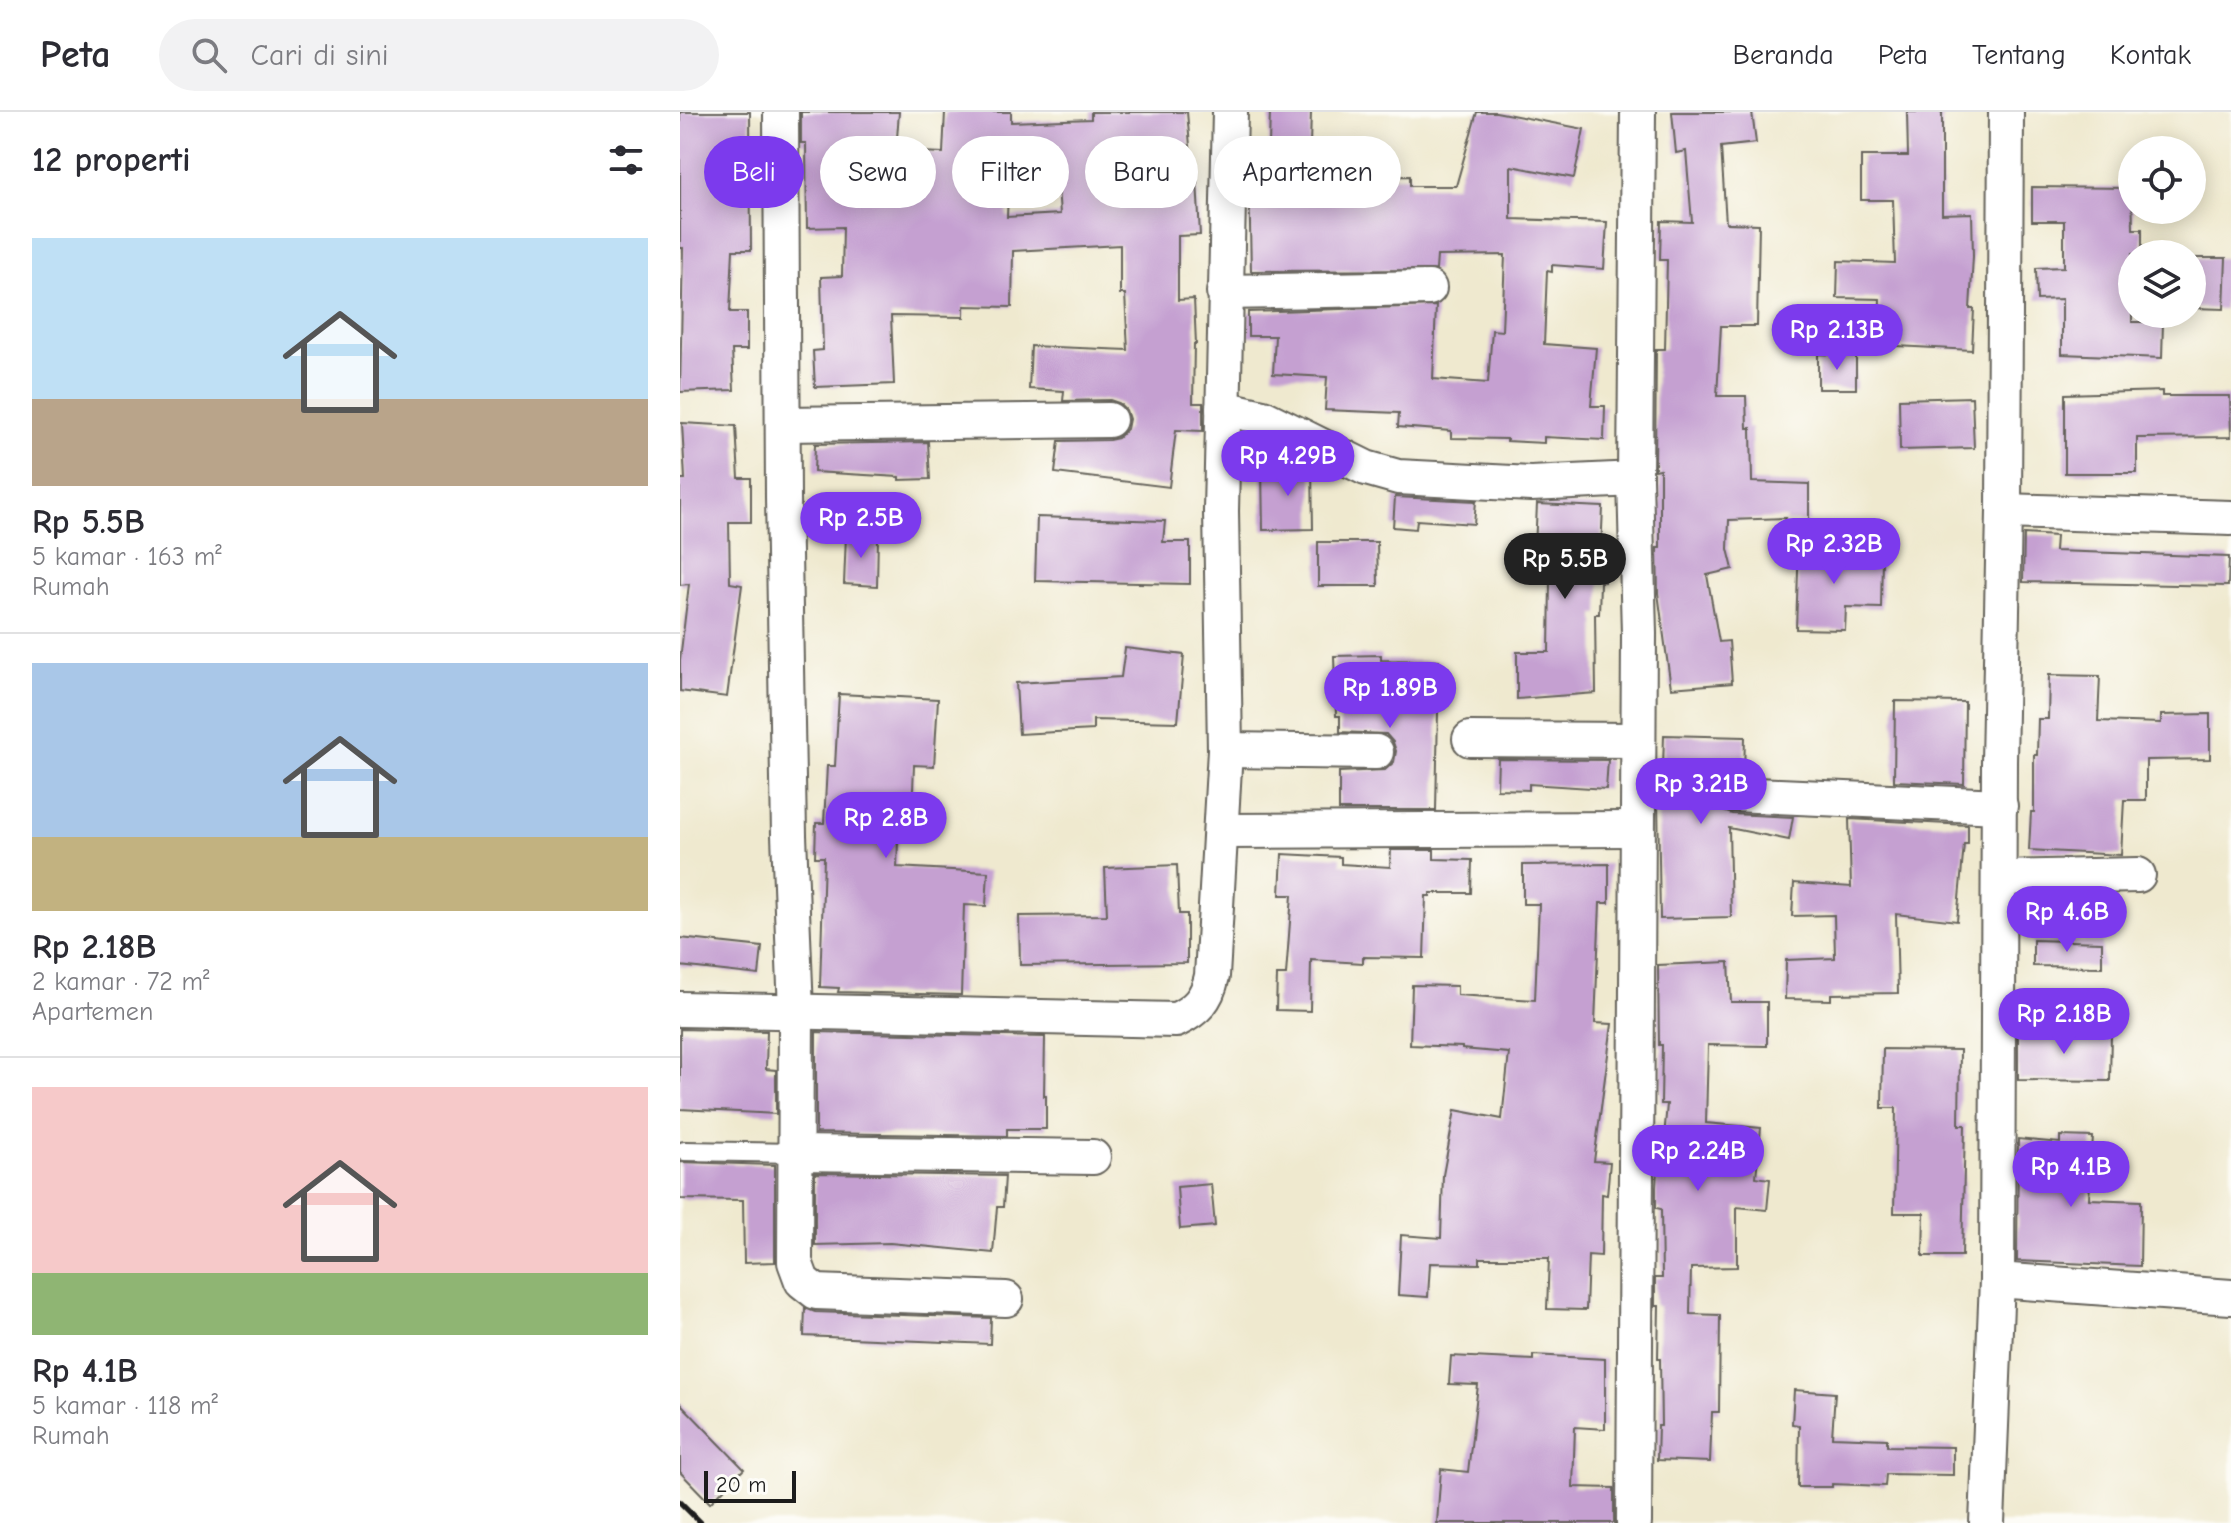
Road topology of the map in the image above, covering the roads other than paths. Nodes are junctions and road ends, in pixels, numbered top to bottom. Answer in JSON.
{"nodes":[{"id":1,"x":781,"y":112,"type":"edge"},
{"id":2,"x":1230,"y":112,"type":"edge"},
{"id":3,"x":1638,"y":112,"type":"edge"},
{"id":4,"x":2006,"y":112,"type":"edge"},
{"id":5,"x":1429,"y":288,"type":"dead end"},
{"id":6,"x":1224,"y":292,"type":"junction"},
{"id":7,"x":1223,"y":408,"type":"junction"},
{"id":8,"x":1109,"y":420,"type":"dead end"},
{"id":9,"x":783,"y":424,"type":"junction"},
{"id":10,"x":1635,"y":479,"type":"junction"},
{"id":11,"x":2004,"y":511,"type":"junction"},
{"id":12,"x":2231,"y":518,"type":"edge"},
{"id":13,"x":1470,"y":739,"type":"dead end"},
{"id":14,"x":1638,"y":740,"type":"junction"},
{"id":15,"x":1225,"y":750,"type":"junction"},
{"id":16,"x":1376,"y":752,"type":"dead end"},
{"id":17,"x":1733,"y":794,"type":"dead end"},
{"id":18,"x":2000,"y":806,"type":"junction"},
{"id":19,"x":1637,"y":829,"type":"junction"},
{"id":20,"x":1221,"y":831,"type":"junction"},
{"id":21,"x":2138,"y":875,"type":"dead end"},
{"id":22,"x":2001,"y":878,"type":"junction"},
{"id":23,"x":680,"y":1009,"type":"edge"},
{"id":24,"x":796,"y":1011,"type":"junction"},
{"id":25,"x":684,"y":1151,"type":"dead end"},
{"id":26,"x":797,"y":1153,"type":"junction"},
{"id":27,"x":1093,"y":1157,"type":"dead end"},
{"id":28,"x":1997,"y":1280,"type":"junction"},
{"id":29,"x":2231,"y":1297,"type":"edge"},
{"id":30,"x":1006,"y":1299,"type":"dead end"},
{"id":31,"x":1634,"y":1523,"type":"edge"},
{"id":32,"x":1987,"y":1523,"type":"edge"}],
"edges":[{"from":1,"to":9,"type":"street"},
{"from":2,"to":6,"type":"street"},
{"from":3,"to":10,"type":"street"},
{"from":4,"to":11,"type":"street"},
{"from":5,"to":6,"type":"street"},
{"from":6,"to":7,"type":"street"},
{"from":7,"to":10,"type":"street"},
{"from":7,"to":15,"type":"street"},
{"from":8,"to":9,"type":"street"},
{"from":9,"to":24,"type":"street"},
{"from":10,"to":14,"type":"street"},
{"from":11,"to":12,"type":"street"},
{"from":11,"to":18,"type":"street"},
{"from":13,"to":14,"type":"street"},
{"from":14,"to":19,"type":"street"},
{"from":15,"to":16,"type":"street"},
{"from":15,"to":20,"type":"street"},
{"from":17,"to":18,"type":"street"},
{"from":18,"to":22,"type":"street"},
{"from":19,"to":20,"type":"street"},
{"from":19,"to":31,"type":"street"},
{"from":20,"to":24,"type":"street"},
{"from":21,"to":22,"type":"street"},
{"from":22,"to":28,"type":"street"},
{"from":23,"to":24,"type":"street"},
{"from":24,"to":26,"type":"street"},
{"from":25,"to":26,"type":"lane"},
{"from":26,"to":27,"type":"street"},
{"from":26,"to":30,"type":"street"},
{"from":28,"to":29,"type":"street"},
{"from":28,"to":32,"type":"street"}]}
